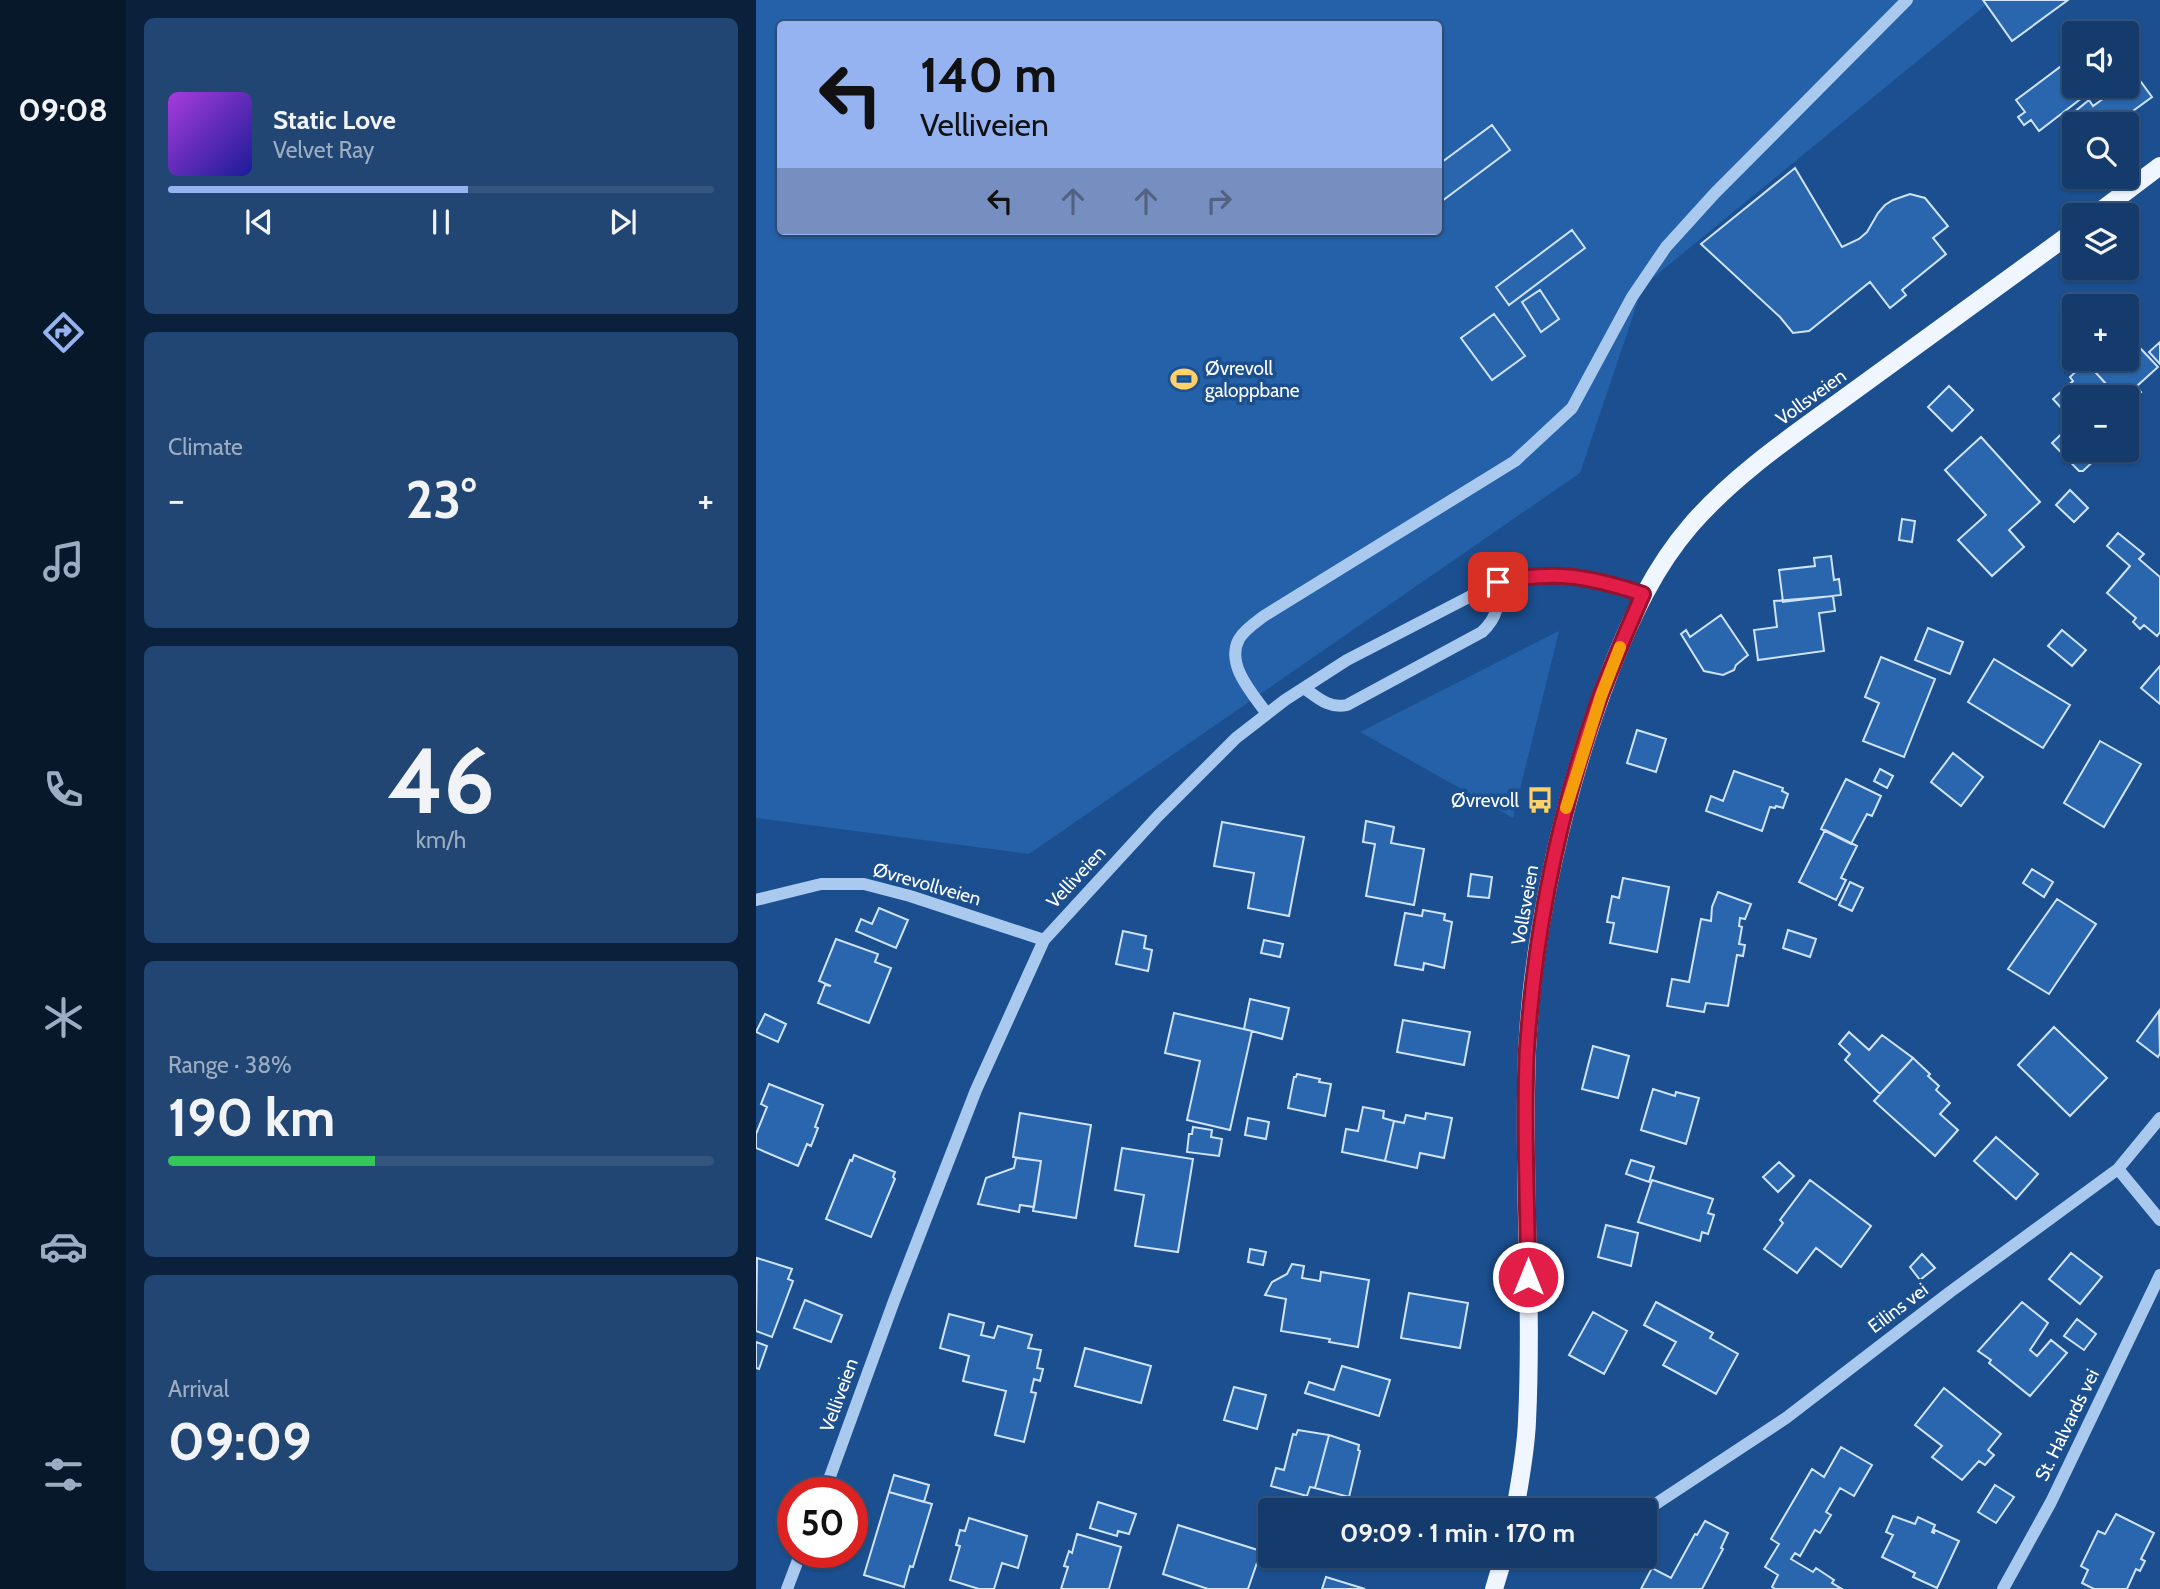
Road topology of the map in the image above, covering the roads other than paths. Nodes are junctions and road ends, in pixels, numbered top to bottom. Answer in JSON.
{"nodes":[{"id":1,"x":1907,"y":0,"type":"edge"},
{"id":2,"x":2160,"y":166,"type":"edge"},
{"id":3,"x":2111,"y":203,"type":"edge"},
{"id":4,"x":2062,"y":240,"type":"edge"},
{"id":5,"x":1498,"y":582,"type":"junction"},
{"id":6,"x":1643,"y":594,"type":"junction"},
{"id":7,"x":1304,"y":688,"type":"junction"},
{"id":8,"x":1267,"y":715,"type":"junction"},
{"id":9,"x":756,"y":900,"type":"edge"},
{"id":10,"x":1044,"y":940,"type":"junction"},
{"id":11,"x":2160,"y":1118,"type":"edge"},
{"id":12,"x":2118,"y":1169,"type":"junction"},
{"id":13,"x":2160,"y":1220,"type":"edge"},
{"id":14,"x":2160,"y":1275,"type":"edge"},
{"id":15,"x":830,"y":1477,"type":"edge"},
{"id":16,"x":1517,"y":1498,"type":"edge"},
{"id":17,"x":1657,"y":1503,"type":"edge"},
{"id":18,"x":795,"y":1568,"type":"edge"},
{"id":19,"x":1500,"y":1568,"type":"edge"},
{"id":20,"x":787,"y":1589,"type":"edge"},
{"id":21,"x":1494,"y":1589,"type":"edge"},
{"id":22,"x":2003,"y":1589,"type":"edge"}],
"edges":[{"from":1,"to":8,"type":"street"},
{"from":2,"to":3,"type":"main road"},
{"from":4,"to":6,"type":"main road","name":"Vollsveien"},
{"from":5,"to":6,"type":"street","name":"Velliveien"},
{"from":5,"to":7,"type":"street","name":"Velliveien"},
{"from":5,"to":7,"type":"street"},
{"from":6,"to":16,"type":"main road","name":"Vollsveien"},
{"from":7,"to":8,"type":"street","name":"Velliveien"},
{"from":8,"to":10,"type":"street","name":"Velliveien"},
{"from":9,"to":10,"type":"street","name":"Øvrevollveien"},
{"from":10,"to":15,"type":"street","name":"Velliveien"},
{"from":11,"to":12,"type":"street","name":"Eilins vei"},
{"from":12,"to":13,"type":"street"},
{"from":12,"to":17,"type":"street","name":"Eilins vei"},
{"from":14,"to":22,"type":"street","name":"St. Halvards vei"},
{"from":18,"to":20,"type":"street"},
{"from":19,"to":21,"type":"main road"}]}
